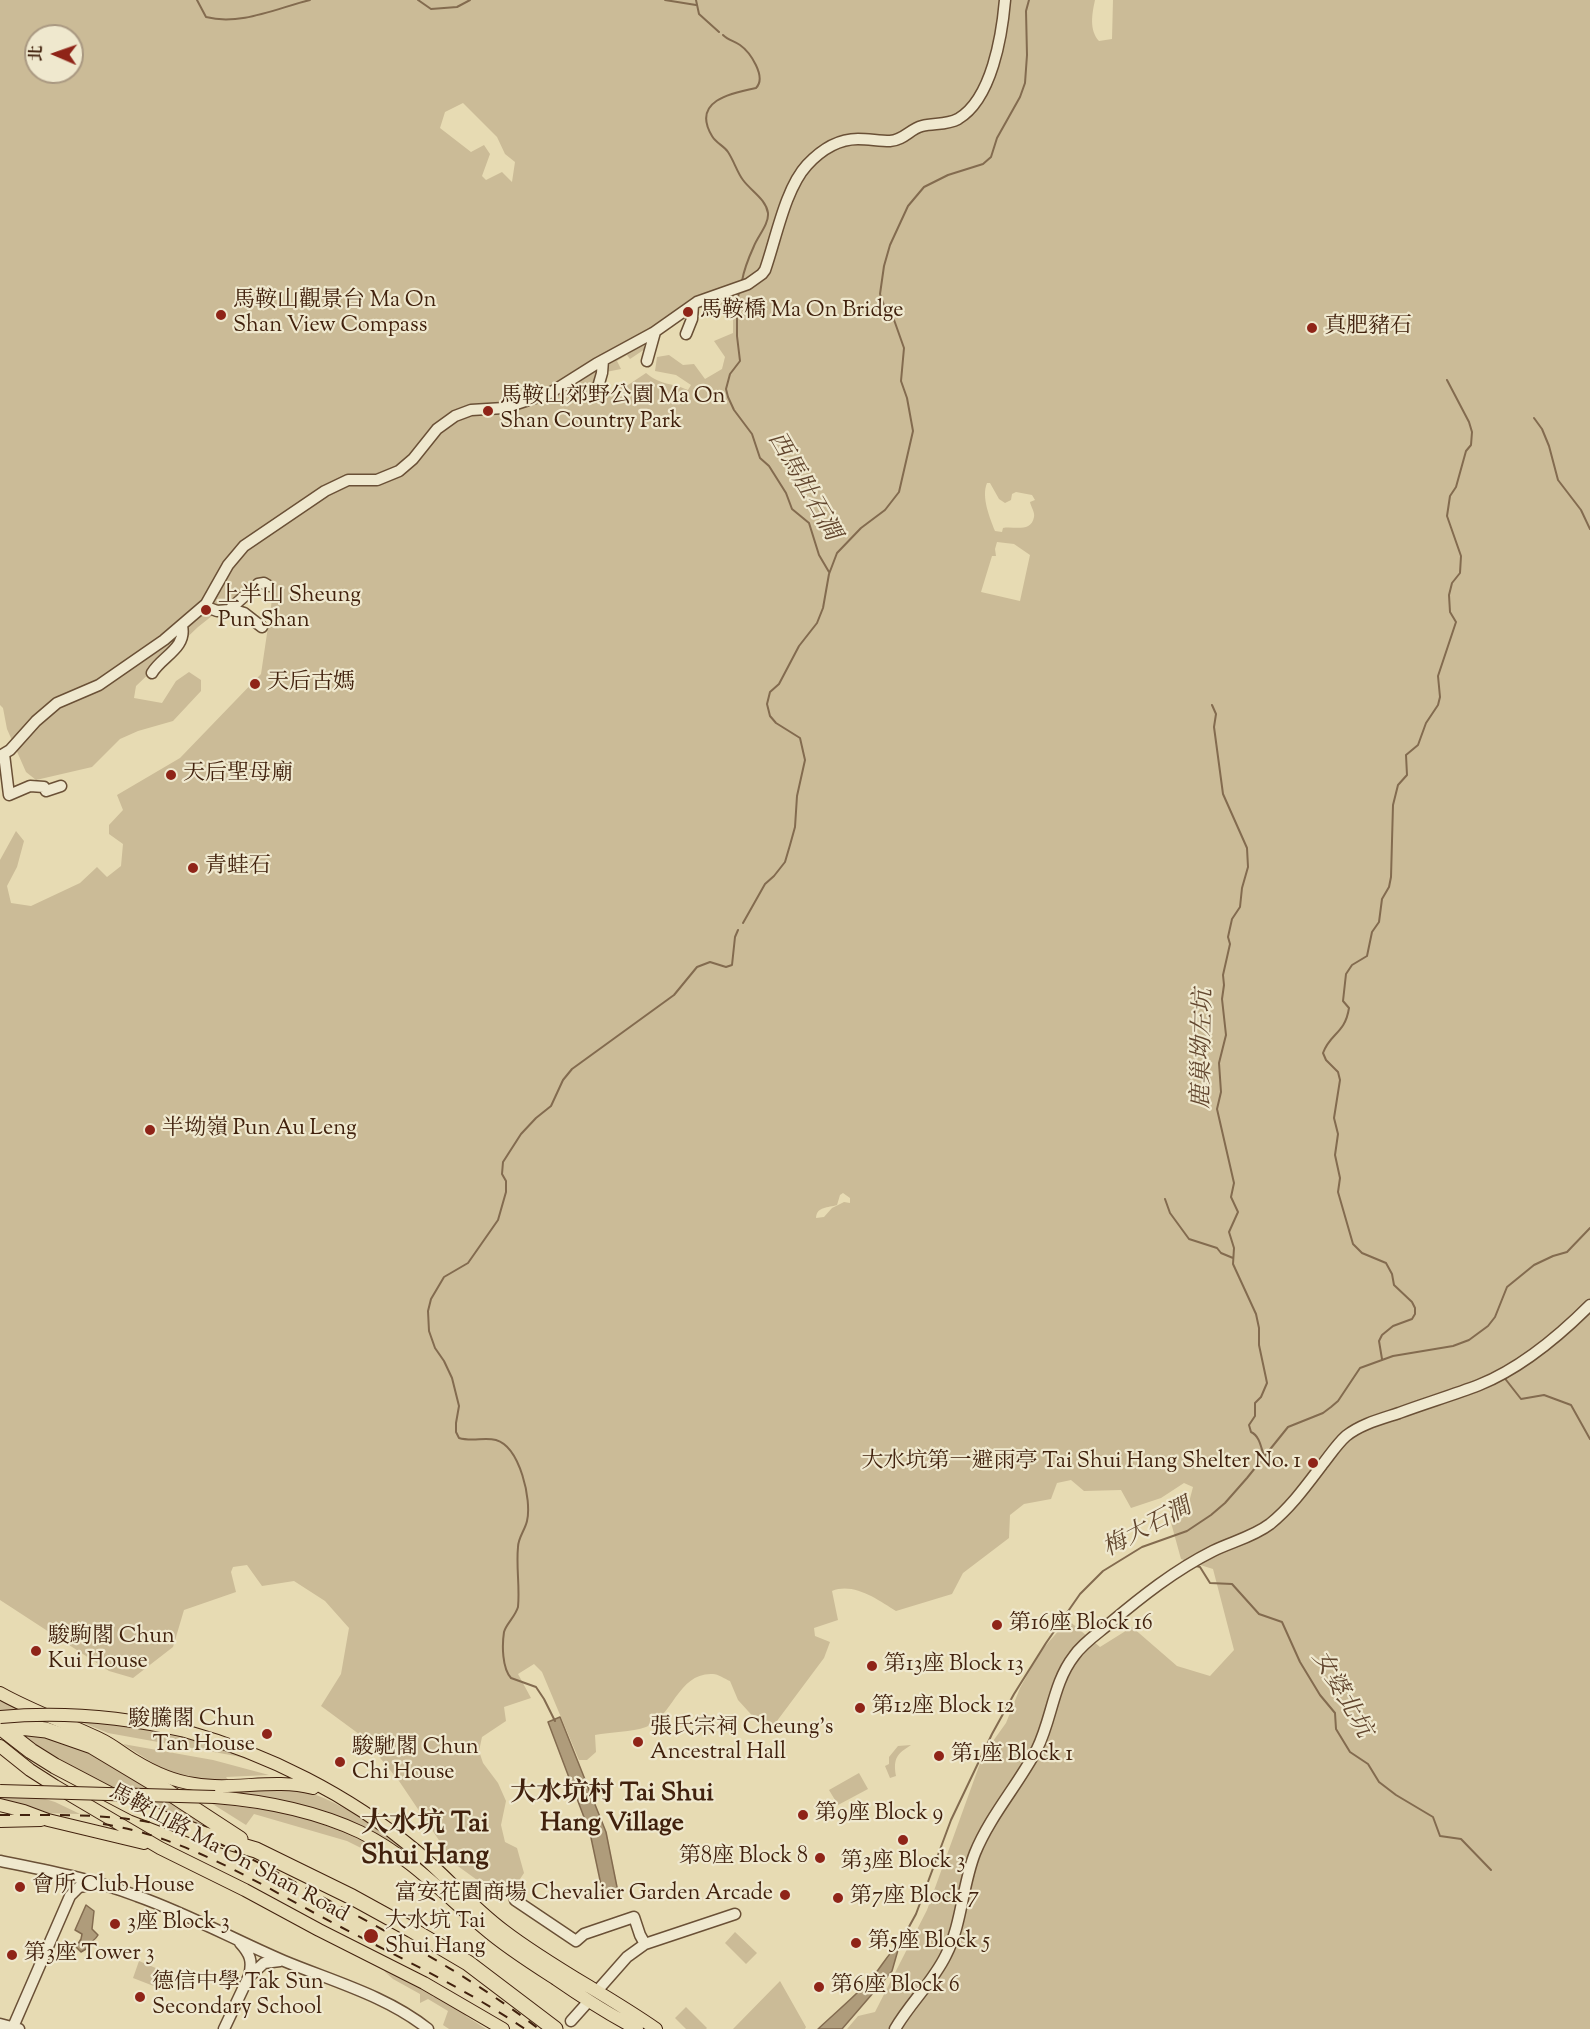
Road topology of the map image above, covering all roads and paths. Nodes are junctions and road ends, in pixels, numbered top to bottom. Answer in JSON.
{"nodes":[{"id":1,"x":1005,"y":0,"type":"edge"},
{"id":2,"x":693,"y":305,"type":"junction"},
{"id":3,"x":655,"y":332,"type":"junction"},
{"id":4,"x":686,"y":334,"type":"dead end"},
{"id":5,"x":603,"y":360,"type":"junction"},
{"id":6,"x":646,"y":360,"type":"dead end"},
{"id":7,"x":598,"y":387,"type":"dead end"},
{"id":8,"x":269,"y":586,"type":"dead end"},
{"id":9,"x":204,"y":606,"type":"junction"},
{"id":10,"x":231,"y":609,"type":"junction"},
{"id":11,"x":182,"y":626,"type":"junction"},
{"id":12,"x":262,"y":627,"type":"dead end"},
{"id":13,"x":152,"y":673,"type":"dead end"},
{"id":14,"x":2,"y":755,"type":"edge"},
{"id":15,"x":61,"y":786,"type":"dead end"},
{"id":16,"x":1590,"y":1305,"type":"edge"},
{"id":17,"x":0,"y":1693,"type":"edge"},
{"id":18,"x":0,"y":1717,"type":"edge"},
{"id":19,"x":0,"y":1726,"type":"edge"},
{"id":20,"x":0,"y":1746,"type":"edge"},
{"id":21,"x":134,"y":1760,"type":"junction"},
{"id":22,"x":162,"y":1788,"type":"junction"},
{"id":23,"x":0,"y":1791,"type":"edge"},
{"id":24,"x":331,"y":1793,"type":"junction"},
{"id":25,"x":0,"y":1805,"type":"edge"},
{"id":26,"x":48,"y":1820,"type":"junction"},
{"id":27,"x":0,"y":1821,"type":"edge"},
{"id":28,"x":160,"y":1848,"type":"junction"},
{"id":29,"x":256,"y":1850,"type":"junction"},
{"id":30,"x":0,"y":1861,"type":"edge"},
{"id":31,"x":439,"y":1879,"type":"junction"},
{"id":32,"x":99,"y":1884,"type":"junction"},
{"id":33,"x":515,"y":1900,"type":"dead end"},
{"id":34,"x":735,"y":1914,"type":"dead end"},
{"id":35,"x":237,"y":1939,"type":"junction"},
{"id":36,"x":645,"y":1944,"type":"junction"},
{"id":37,"x":285,"y":1961,"type":"junction"},
{"id":38,"x":249,"y":1976,"type":"junction"},
{"id":39,"x":597,"y":1991,"type":"junction"},
{"id":40,"x":588,"y":2002,"type":"junction"},
{"id":41,"x":571,"y":2021,"type":"dead end"},
{"id":42,"x":0,"y":2024,"type":"edge"},
{"id":43,"x":16,"y":2028,"type":"edge"},
{"id":44,"x":224,"y":2029,"type":"edge"},
{"id":45,"x":428,"y":2029,"type":"edge"},
{"id":46,"x":503,"y":2029,"type":"edge"},
{"id":47,"x":555,"y":2029,"type":"edge"},
{"id":48,"x":637,"y":2029,"type":"edge"},
{"id":49,"x":656,"y":2029,"type":"edge"},
{"id":50,"x":895,"y":2029,"type":"edge"}],
"edges":[{"from":1,"to":2,"type":"street"},
{"from":2,"to":3,"type":"street"},
{"from":2,"to":4,"type":"street"},
{"from":3,"to":5,"type":"street"},
{"from":3,"to":6,"type":"street"},
{"from":5,"to":7,"type":"street"},
{"from":5,"to":9,"type":"street"},
{"from":8,"to":10,"type":"street"},
{"from":9,"to":10,"type":"street"},
{"from":9,"to":11,"type":"street"},
{"from":10,"to":12,"type":"street"},
{"from":11,"to":13,"type":"street"},
{"from":11,"to":14,"type":"street"},
{"from":14,"to":15,"type":"street"},
{"from":16,"to":50,"type":"street"},
{"from":17,"to":21,"type":"main road","name":"馬鞍山路 Ma On Shan Road"},
{"from":18,"to":24,"type":"main road","bridge":true},
{"from":19,"to":22,"type":"highway"},
{"from":19,"to":29,"type":"highway","name":"馬鞍山路 Ma On Shan Road"},
{"from":20,"to":28,"type":"main road","name":"馬鞍山路 Ma On Shan Road"},
{"from":21,"to":22,"type":"highway"},
{"from":21,"to":24,"type":"main road","name":"馬鞍山路 Ma On Shan Road"},
{"from":22,"to":29,"type":"highway"},
{"from":23,"to":31,"type":"main road","bridge":true},
{"from":24,"to":31,"type":"main road"},
{"from":25,"to":26,"type":"main road"},
{"from":26,"to":27,"type":"main road"},
{"from":26,"to":28,"type":"main road"},
{"from":28,"to":46,"type":"main road","name":"馬鞍山路 Ma On Shan Road"},
{"from":29,"to":47,"type":"highway","name":"馬鞍山路 Ma On Shan Road"},
{"from":30,"to":32,"type":"street"},
{"from":31,"to":39,"type":"main road"},
{"from":31,"to":40,"type":"main road"},
{"from":32,"to":35,"type":"street"},
{"from":32,"to":43,"type":"street"},
{"from":33,"to":36,"type":"street"},
{"from":34,"to":36,"type":"street"},
{"from":35,"to":37,"type":"street"},
{"from":35,"to":38,"type":"street"},
{"from":36,"to":39,"type":"street"},
{"from":37,"to":38,"type":"street"},
{"from":37,"to":45,"type":"street"},
{"from":38,"to":44,"type":"street"},
{"from":39,"to":40,"type":"main road"},
{"from":39,"to":49,"type":"main road"},
{"from":40,"to":41,"type":"street"},
{"from":40,"to":48,"type":"main road"},
{"from":42,"to":43,"type":"street"}]}
